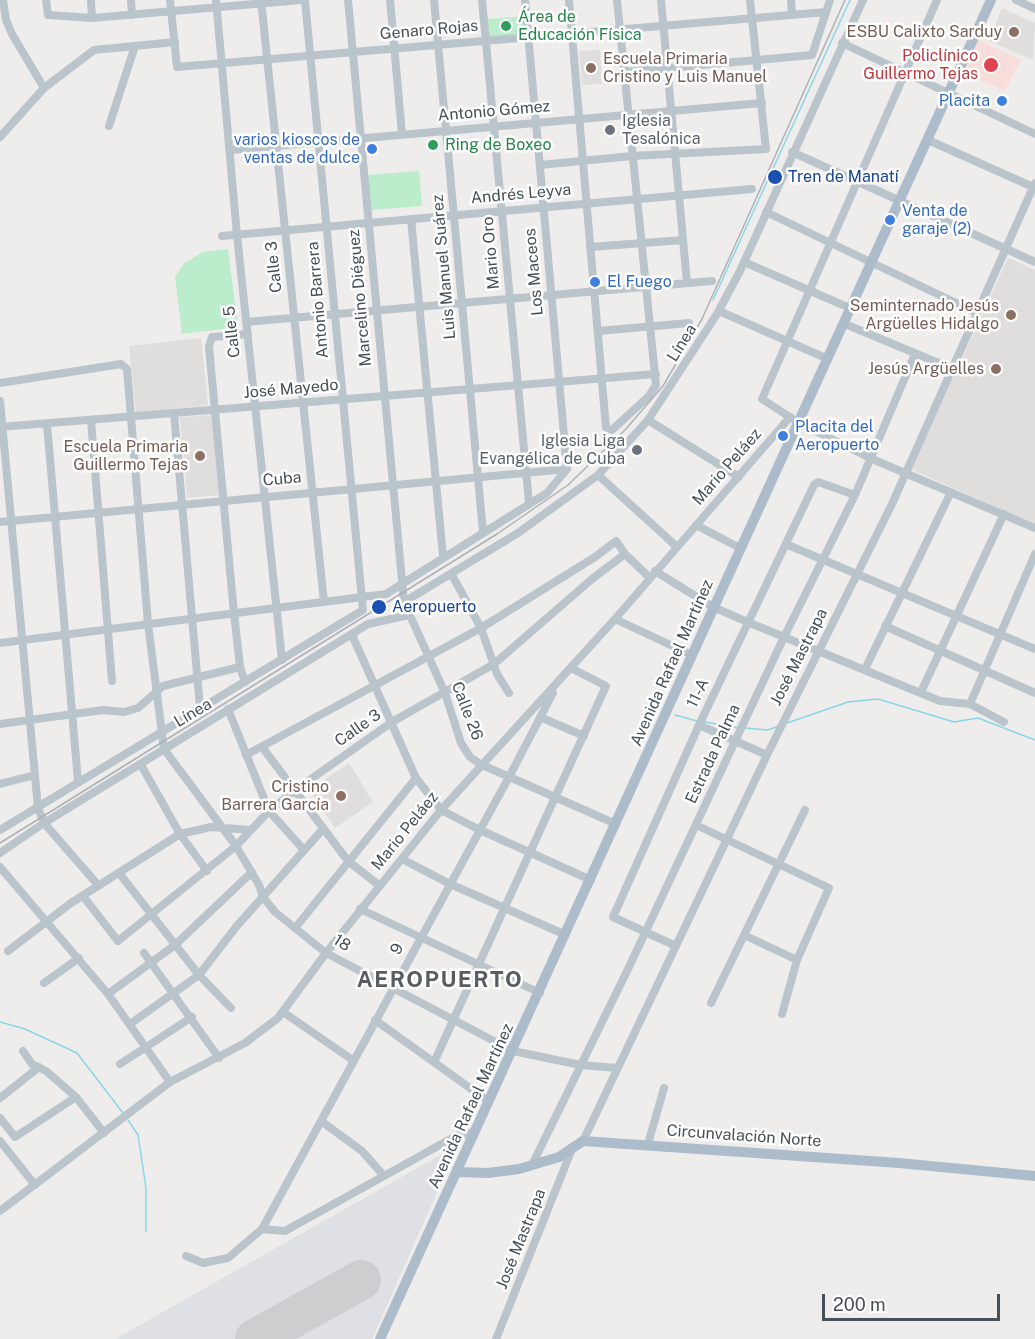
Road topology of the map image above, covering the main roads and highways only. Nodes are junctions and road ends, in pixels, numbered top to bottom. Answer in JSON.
{"nodes":[{"id":1,"x":991,"y":0,"type":"edge"},
{"id":2,"x":457,"y":1172,"type":"junction"},
{"id":3,"x":1035,"y":1176,"type":"edge"},
{"id":4,"x":380,"y":1339,"type":"edge"}],
"edges":[{"from":1,"to":2,"type":"main road","name":"Avenida Rafael Martínez"},
{"from":2,"to":3,"type":"main road","name":"Circunvalación Norte"},
{"from":2,"to":4,"type":"main road","name":"Avenida Rafael Martínez"}]}
